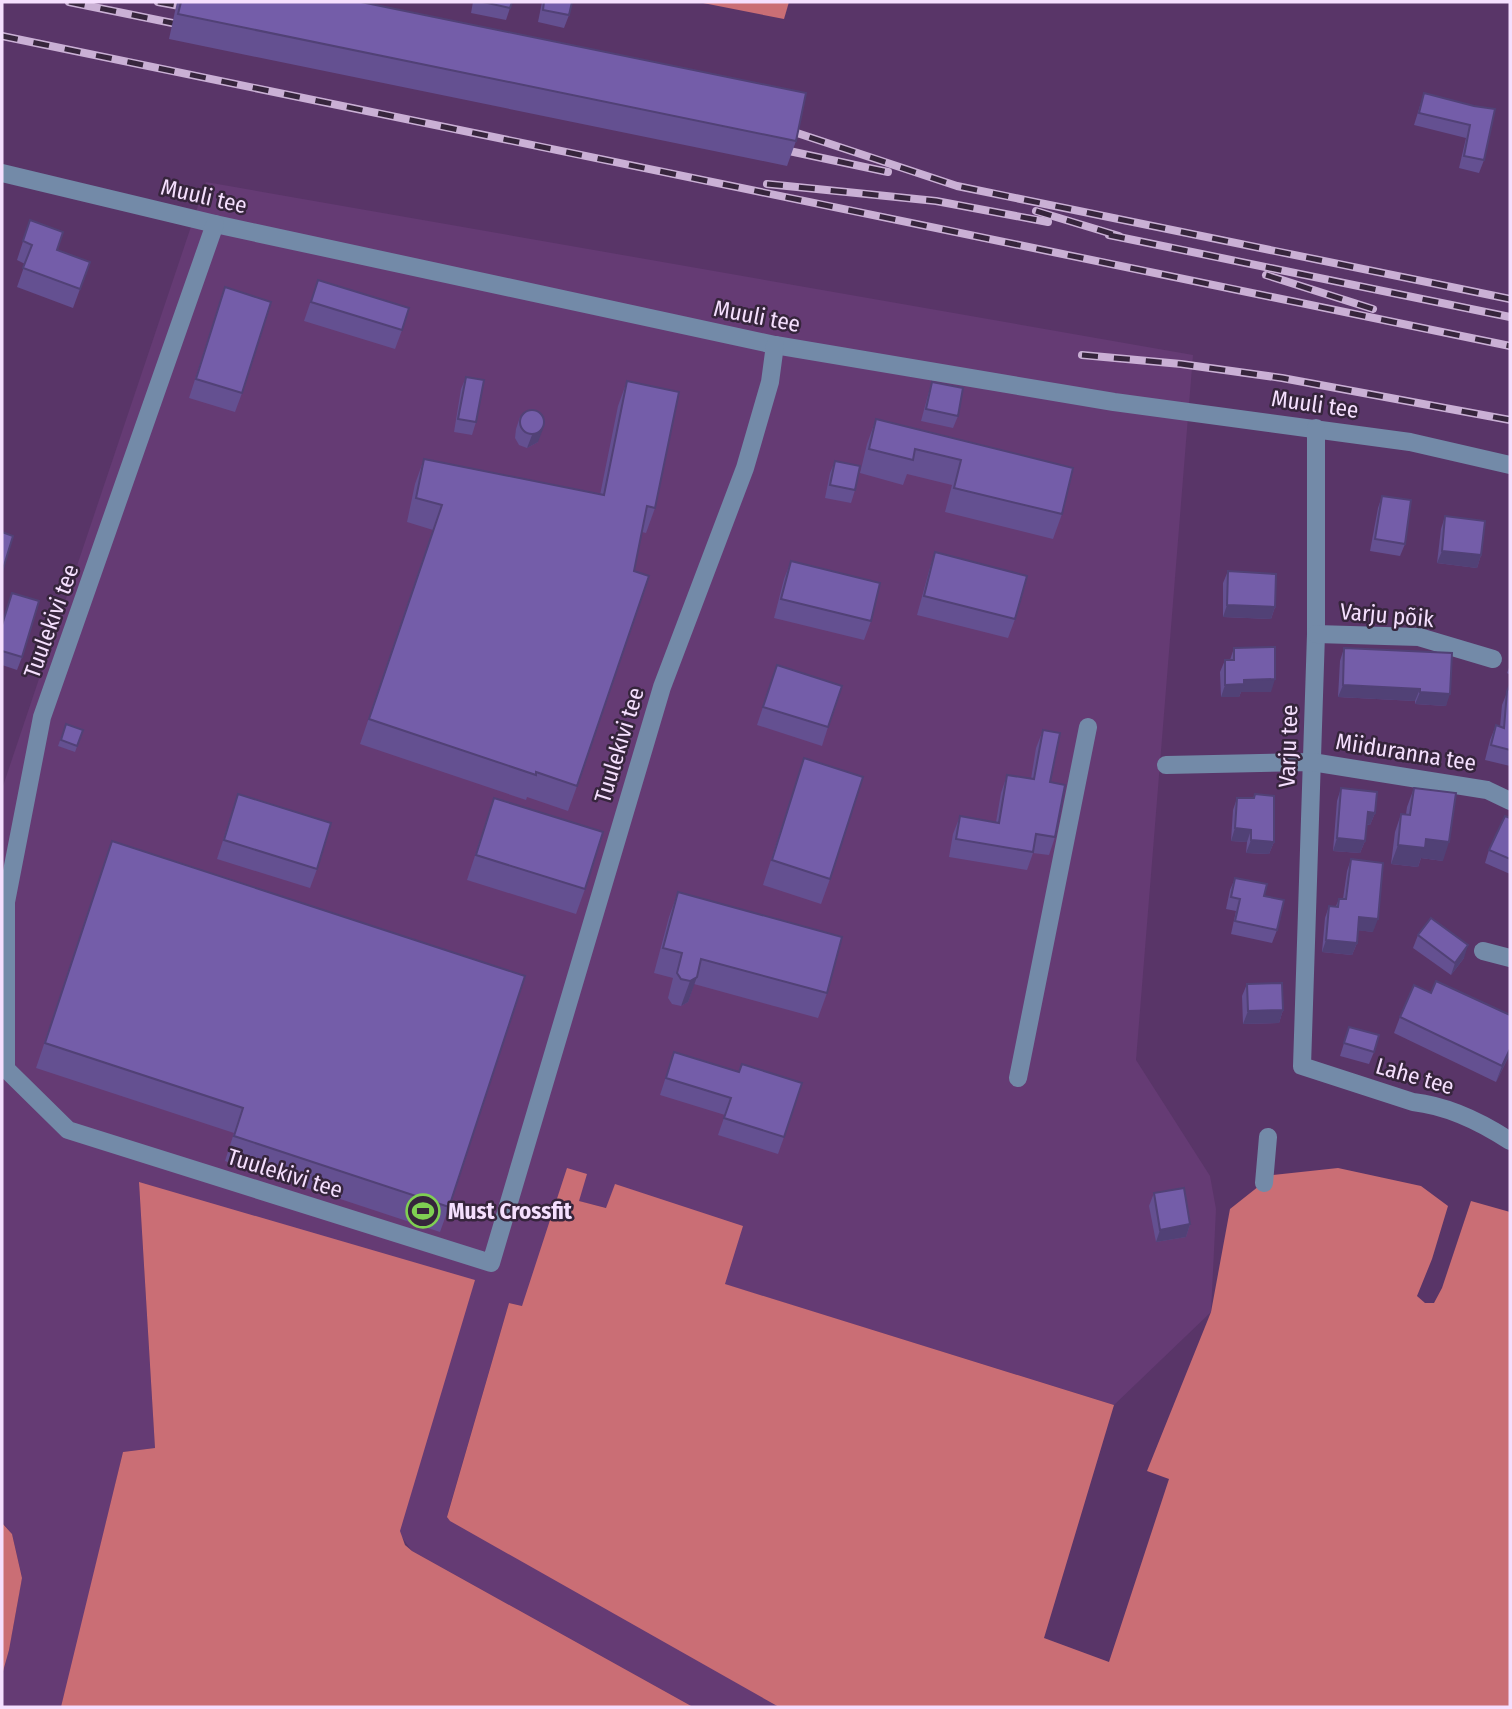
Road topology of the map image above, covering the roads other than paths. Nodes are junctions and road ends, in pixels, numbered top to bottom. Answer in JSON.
{"nodes":[{"id":1,"x":2,"y":173,"type":"edge"},
{"id":2,"x":215,"y":224,"type":"junction"},
{"id":3,"x":775,"y":345,"type":"junction"},
{"id":4,"x":1316,"y":428,"type":"junction"},
{"id":5,"x":1510,"y":465,"type":"edge"},
{"id":6,"x":1316,"y":634,"type":"junction"},
{"id":7,"x":1493,"y":659,"type":"dead end"},
{"id":8,"x":1088,"y":727,"type":"dead end"},
{"id":9,"x":1312,"y":762,"type":"junction"},
{"id":10,"x":1166,"y":765,"type":"dead end"},
{"id":11,"x":1510,"y":801,"type":"edge"},
{"id":12,"x":1483,"y":951,"type":"dead end"},
{"id":13,"x":1510,"y":958,"type":"edge"},
{"id":14,"x":1302,"y":1066,"type":"joint"},
{"id":15,"x":1018,"y":1078,"type":"dead end"},
{"id":16,"x":1268,"y":1137,"type":"dead end"},
{"id":17,"x":1510,"y":1141,"type":"edge"},
{"id":18,"x":1264,"y":1183,"type":"dead end"}],
"edges":[{"from":1,"to":2,"type":"street","name":"Muuli tee"},
{"from":2,"to":3,"type":"street","name":"Muuli tee"},
{"from":2,"to":3,"type":"street","name":"Tuulekivi tee"},
{"from":3,"to":4,"type":"street","name":"Muuli tee"},
{"from":4,"to":5,"type":"street","name":"Muuli tee"},
{"from":4,"to":6,"type":"street","name":"Varju tee"},
{"from":6,"to":7,"type":"street","name":"Varju põik"},
{"from":6,"to":9,"type":"street","name":"Varju tee"},
{"from":8,"to":15,"type":"street"},
{"from":9,"to":10,"type":"street","name":"Miiduranna tee"},
{"from":9,"to":11,"type":"street","name":"Miiduranna tee"},
{"from":9,"to":14,"type":"street","name":"Varju tee"},
{"from":12,"to":13,"type":"street"},
{"from":14,"to":17,"type":"street","name":"Lahe tee"},
{"from":16,"to":18,"type":"street"}]}
